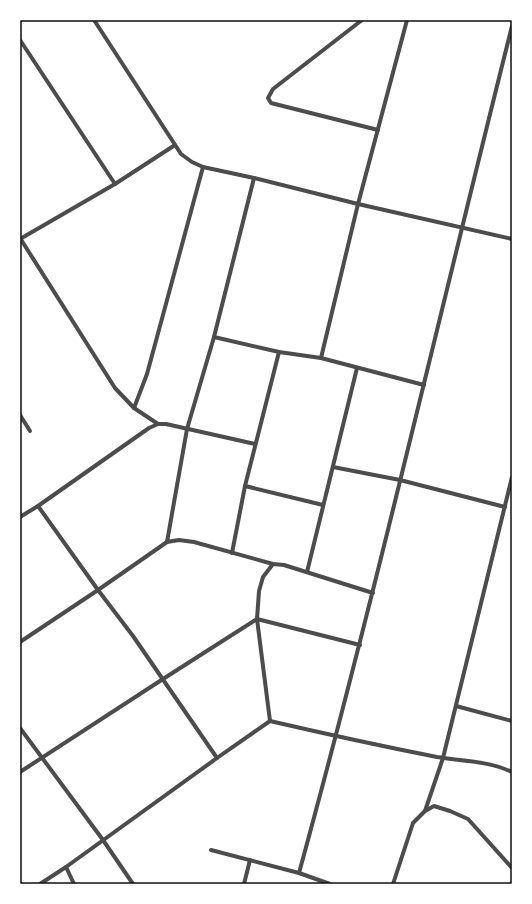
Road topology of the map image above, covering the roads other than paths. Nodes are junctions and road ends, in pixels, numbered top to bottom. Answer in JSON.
{"nodes":[{"id":1,"x":94,"y":20,"type":"edge"},
{"id":2,"x":362,"y":20,"type":"edge"},
{"id":3,"x":407,"y":20,"type":"edge"},
{"id":4,"x":512,"y":26,"type":"edge"},
{"id":5,"x":20,"y":40,"type":"edge"},
{"id":6,"x":378,"y":130,"type":"junction"},
{"id":7,"x":175,"y":145,"type":"junction"},
{"id":8,"x":203,"y":167,"type":"junction"},
{"id":9,"x":254,"y":178,"type":"junction"},
{"id":10,"x":114,"y":184,"type":"junction"},
{"id":11,"x":358,"y":204,"type":"junction"},
{"id":12,"x":461,"y":228,"type":"junction"},
{"id":13,"x":20,"y":238,"type":"edge"},
{"id":14,"x":512,"y":239,"type":"edge"},
{"id":15,"x":214,"y":337,"type":"junction"},
{"id":16,"x":279,"y":352,"type":"junction"},
{"id":17,"x":321,"y":358,"type":"junction"},
{"id":18,"x":357,"y":368,"type":"junction"},
{"id":19,"x":424,"y":385,"type":"junction"},
{"id":20,"x":134,"y":408,"type":"junction"},
{"id":21,"x":20,"y":415,"type":"edge"},
{"id":22,"x":158,"y":424,"type":"junction"},
{"id":23,"x":187,"y":429,"type":"junction"},
{"id":24,"x":30,"y":431,"type":"dead end"},
{"id":25,"x":256,"y":444,"type":"junction"},
{"id":26,"x":333,"y":467,"type":"junction"},
{"id":27,"x":512,"y":477,"type":"edge"},
{"id":28,"x":400,"y":480,"type":"junction"},
{"id":29,"x":245,"y":486,"type":"junction"},
{"id":30,"x":323,"y":505,"type":"junction"},
{"id":31,"x":38,"y":506,"type":"junction"},
{"id":32,"x":505,"y":507,"type":"junction"},
{"id":33,"x":20,"y":516,"type":"edge"},
{"id":34,"x":167,"y":542,"type":"junction"},
{"id":35,"x":232,"y":553,"type":"junction"},
{"id":36,"x":273,"y":564,"type":"junction"},
{"id":37,"x":307,"y":572,"type":"junction"},
{"id":38,"x":98,"y":590,"type":"junction"},
{"id":39,"x":373,"y":592,"type":"junction"},
{"id":40,"x":257,"y":619,"type":"junction"},
{"id":41,"x":20,"y":642,"type":"edge"},
{"id":42,"x":360,"y":645,"type":"junction"},
{"id":43,"x":163,"y":679,"type":"junction"},
{"id":44,"x":456,"y":706,"type":"junction"},
{"id":45,"x":270,"y":721,"type":"junction"},
{"id":46,"x":512,"y":721,"type":"edge"},
{"id":47,"x":20,"y":728,"type":"edge"},
{"id":48,"x":337,"y":737,"type":"junction"},
{"id":49,"x":41,"y":758,"type":"junction"},
{"id":50,"x":217,"y":758,"type":"junction"},
{"id":51,"x":443,"y":758,"type":"junction"},
{"id":52,"x":20,"y":772,"type":"edge"},
{"id":53,"x":512,"y":772,"type":"edge"},
{"id":54,"x":425,"y":811,"type":"junction"},
{"id":55,"x":103,"y":840,"type":"junction"},
{"id":56,"x":211,"y":850,"type":"dead end"},
{"id":57,"x":250,"y":860,"type":"junction"},
{"id":58,"x":66,"y":867,"type":"junction"},
{"id":59,"x":512,"y":868,"type":"edge"},
{"id":60,"x":299,"y":873,"type":"junction"},
{"id":61,"x":40,"y":884,"type":"edge"},
{"id":62,"x":74,"y":884,"type":"edge"},
{"id":63,"x":133,"y":884,"type":"edge"},
{"id":64,"x":244,"y":884,"type":"edge"},
{"id":65,"x":330,"y":884,"type":"edge"},
{"id":66,"x":393,"y":884,"type":"edge"}],
"edges":[{"from":1,"to":7,"type":"street"},
{"from":2,"to":6,"type":"street"},
{"from":3,"to":6,"type":"street"},
{"from":4,"to":12,"type":"street"},
{"from":5,"to":10,"type":"street"},
{"from":6,"to":11,"type":"street"},
{"from":7,"to":8,"type":"street"},
{"from":7,"to":10,"type":"street"},
{"from":8,"to":9,"type":"street"},
{"from":8,"to":20,"type":"street"},
{"from":9,"to":11,"type":"street"},
{"from":9,"to":15,"type":"street"},
{"from":10,"to":13,"type":"street"},
{"from":11,"to":12,"type":"street"},
{"from":11,"to":17,"type":"street"},
{"from":12,"to":14,"type":"street"},
{"from":12,"to":19,"type":"street"},
{"from":13,"to":20,"type":"street"},
{"from":15,"to":16,"type":"street"},
{"from":15,"to":23,"type":"street"},
{"from":16,"to":17,"type":"street"},
{"from":16,"to":25,"type":"street"},
{"from":17,"to":18,"type":"street"},
{"from":18,"to":19,"type":"street"},
{"from":18,"to":26,"type":"street"},
{"from":19,"to":28,"type":"street"},
{"from":20,"to":22,"type":"street"},
{"from":21,"to":24,"type":"street"},
{"from":22,"to":23,"type":"street"},
{"from":22,"to":31,"type":"street"},
{"from":23,"to":25,"type":"street"},
{"from":23,"to":34,"type":"street"},
{"from":25,"to":29,"type":"street"},
{"from":26,"to":28,"type":"street"},
{"from":26,"to":30,"type":"street"},
{"from":27,"to":32,"type":"street"},
{"from":28,"to":32,"type":"street"},
{"from":28,"to":39,"type":"street"},
{"from":29,"to":30,"type":"street"},
{"from":29,"to":35,"type":"street"},
{"from":30,"to":37,"type":"street"},
{"from":31,"to":33,"type":"street"},
{"from":31,"to":38,"type":"street"},
{"from":32,"to":44,"type":"street"},
{"from":34,"to":35,"type":"street"},
{"from":34,"to":38,"type":"street"},
{"from":35,"to":36,"type":"street"},
{"from":36,"to":37,"type":"street"},
{"from":36,"to":40,"type":"street"},
{"from":37,"to":39,"type":"street"},
{"from":38,"to":41,"type":"street"},
{"from":38,"to":43,"type":"street"},
{"from":39,"to":42,"type":"street"},
{"from":40,"to":42,"type":"street"},
{"from":40,"to":43,"type":"street"},
{"from":40,"to":45,"type":"street"},
{"from":42,"to":48,"type":"street"},
{"from":43,"to":49,"type":"street"},
{"from":43,"to":50,"type":"street"},
{"from":44,"to":46,"type":"street"},
{"from":44,"to":51,"type":"street"},
{"from":45,"to":48,"type":"street"},
{"from":45,"to":50,"type":"street"},
{"from":47,"to":49,"type":"street"},
{"from":48,"to":51,"type":"street"},
{"from":48,"to":60,"type":"street"},
{"from":49,"to":52,"type":"street"},
{"from":49,"to":55,"type":"street"},
{"from":50,"to":55,"type":"street"},
{"from":51,"to":53,"type":"street"},
{"from":51,"to":54,"type":"street"},
{"from":54,"to":59,"type":"street"},
{"from":54,"to":66,"type":"street"},
{"from":55,"to":58,"type":"street"},
{"from":55,"to":63,"type":"street"},
{"from":56,"to":57,"type":"street"},
{"from":57,"to":60,"type":"street"},
{"from":57,"to":64,"type":"street"},
{"from":58,"to":61,"type":"street"},
{"from":58,"to":62,"type":"street"},
{"from":60,"to":65,"type":"street"}]}
